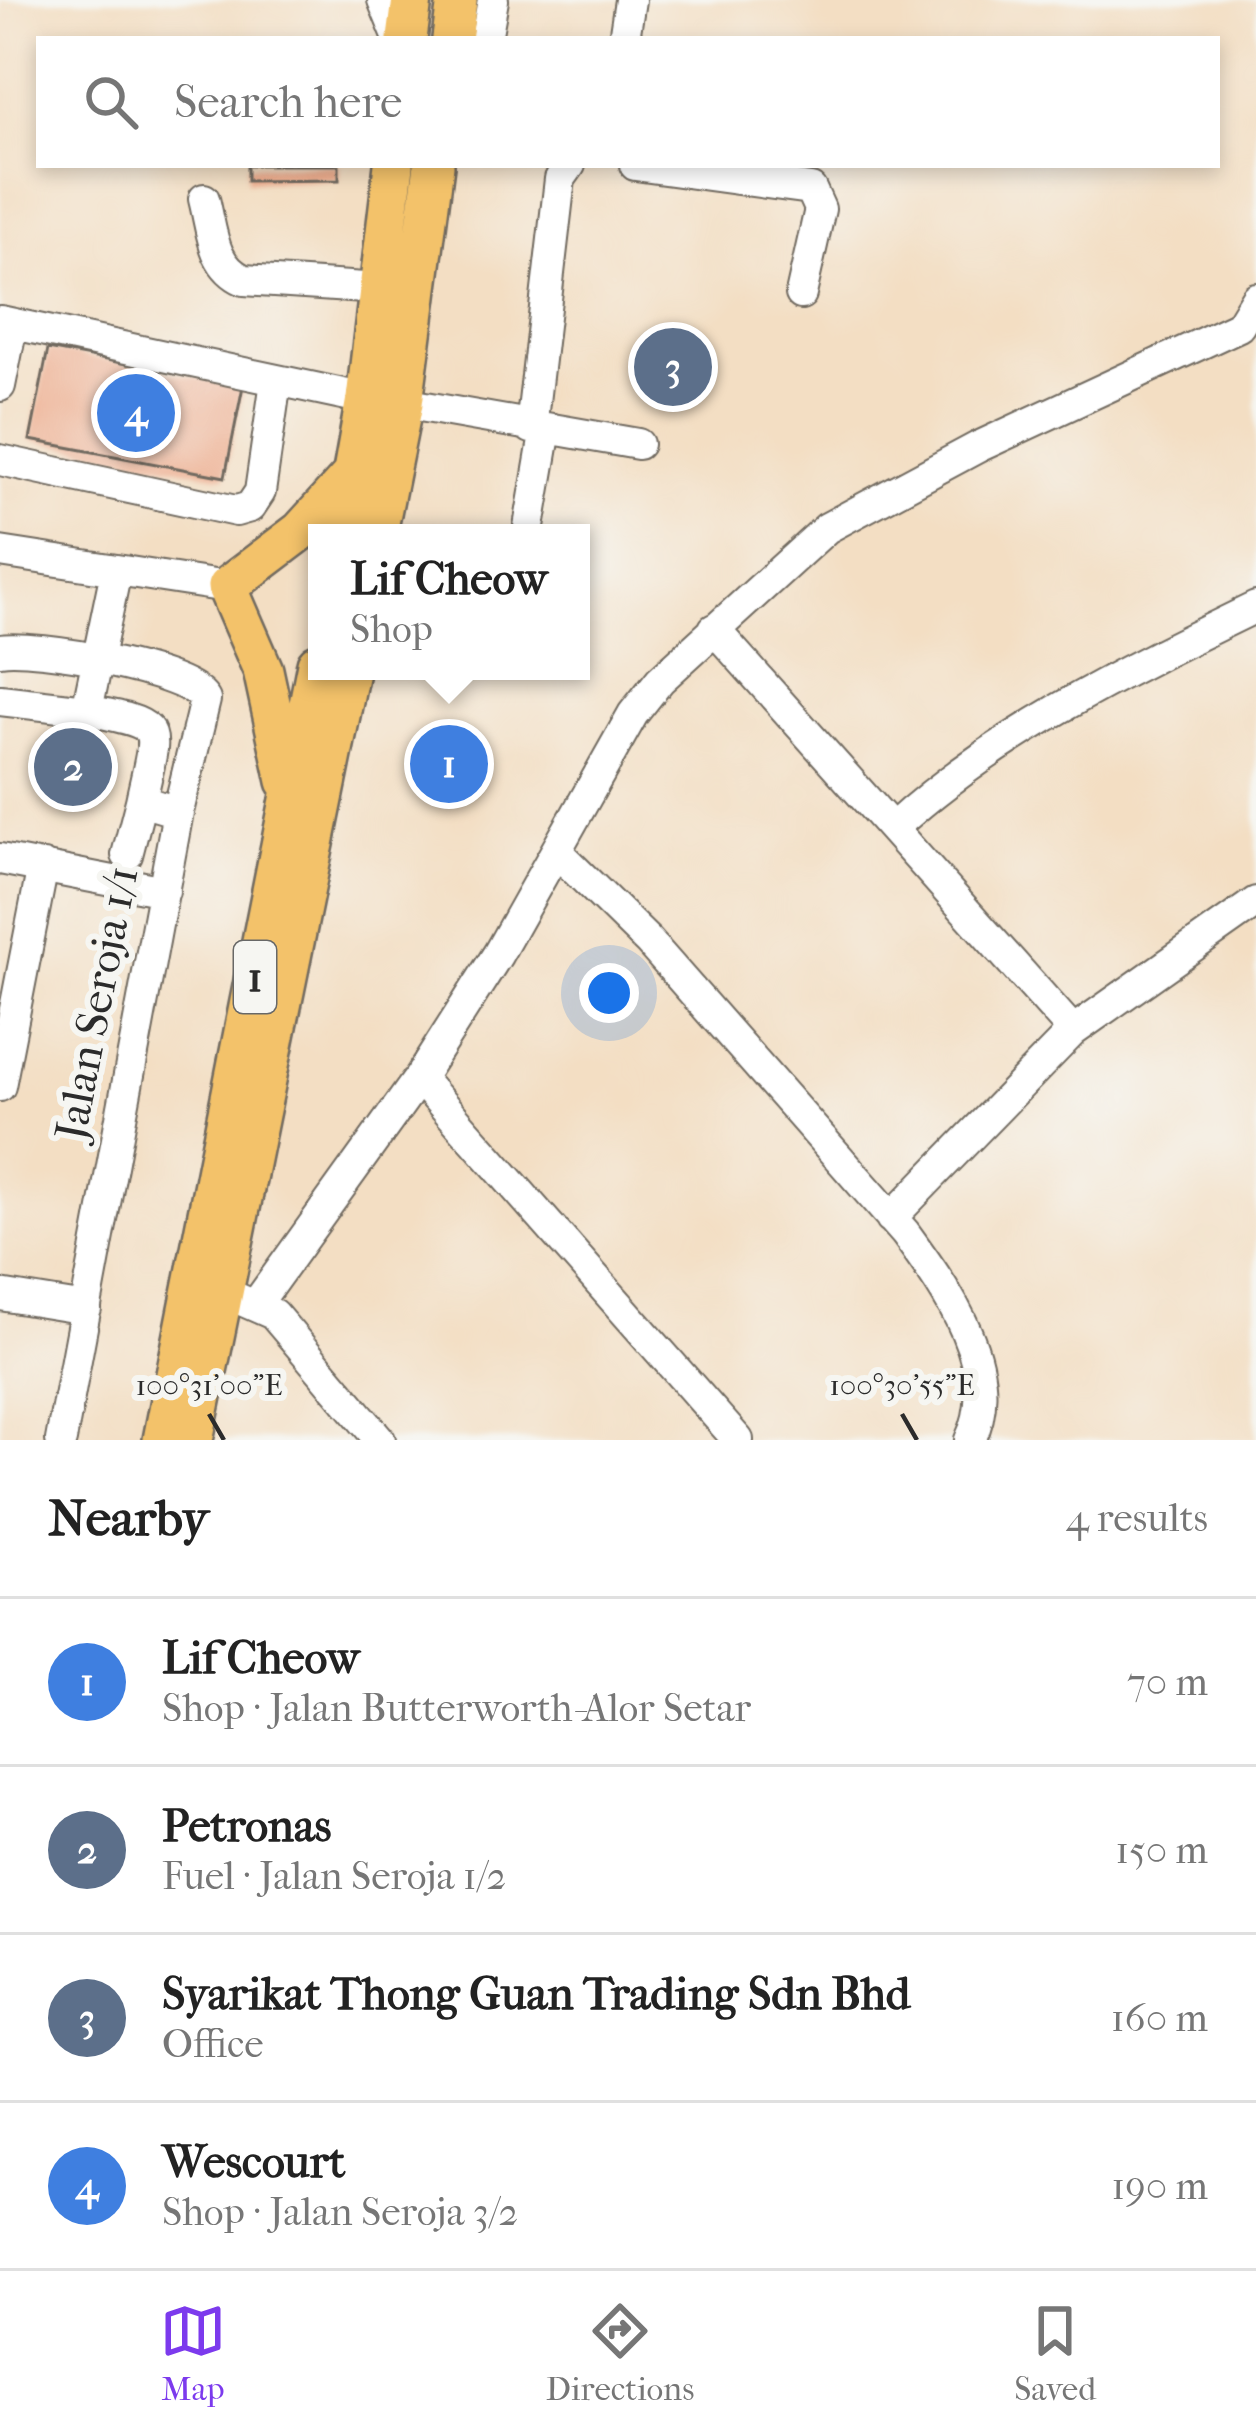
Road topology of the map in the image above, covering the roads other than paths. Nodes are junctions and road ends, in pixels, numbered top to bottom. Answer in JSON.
{"nodes":[{"id":1,"x":383,"y":0,"type":"edge"},
{"id":2,"x":412,"y":0,"type":"edge"},
{"id":3,"x":457,"y":0,"type":"edge"},
{"id":4,"x":493,"y":0,"type":"edge"},
{"id":5,"x":630,"y":0,"type":"edge"},
{"id":6,"x":401,"y":36,"type":"edge"},
{"id":7,"x":404,"y":36,"type":"edge"},
{"id":8,"x":452,"y":36,"type":"edge"},
{"id":9,"x":487,"y":36,"type":"edge"},
{"id":10,"x":624,"y":36,"type":"edge"},
{"id":11,"x":394,"y":168,"type":"edge"},
{"id":12,"x":433,"y":168,"type":"edge"},
{"id":13,"x":567,"y":168,"type":"edge"},
{"id":14,"x":657,"y":168,"type":"edge"},
{"id":15,"x":204,"y":199,"type":"dead end"},
{"id":16,"x":380,"y":289,"type":"junction"},
{"id":17,"x":801,"y":293,"type":"dead end"},
{"id":18,"x":1256,"y":298,"type":"edge"},
{"id":19,"x":6,"y":323,"type":"edge"},
{"id":20,"x":1247,"y":333,"type":"edge"},
{"id":21,"x":276,"y":381,"type":"junction"},
{"id":22,"x":0,"y":386,"type":"edge"},
{"id":23,"x":384,"y":401,"type":"junction"},
{"id":24,"x":538,"y":429,"type":"junction"},
{"id":25,"x":638,"y":444,"type":"dead end"},
{"id":26,"x":0,"y":460,"type":"edge"},
{"id":27,"x":352,"y":475,"type":"junction"},
{"id":28,"x":344,"y":524,"type":"edge"},
{"id":29,"x":377,"y":524,"type":"edge"},
{"id":30,"x":529,"y":524,"type":"edge"},
{"id":31,"x":0,"y":553,"type":"edge"},
{"id":32,"x":116,"y":571,"type":"junction"},
{"id":33,"x":227,"y":587,"type":"junction"},
{"id":34,"x":1256,"y":608,"type":"edge"},
{"id":35,"x":714,"y":628,"type":"junction"},
{"id":36,"x":0,"y":650,"type":"edge"},
{"id":37,"x":97,"y":661,"type":"junction"},
{"id":38,"x":314,"y":680,"type":"edge"},
{"id":39,"x":347,"y":680,"type":"edge"},
{"id":40,"x":0,"y":700,"type":"edge"},
{"id":41,"x":87,"y":710,"type":"junction"},
{"id":42,"x":290,"y":798,"type":"junction"},
{"id":43,"x":141,"y":801,"type":"junction"},
{"id":44,"x":178,"y":812,"type":"junction"},
{"id":45,"x":892,"y":828,"type":"junction"},
{"id":46,"x":556,"y":851,"type":"junction"},
{"id":47,"x":127,"y":855,"type":"dead end"},
{"id":48,"x":0,"y":859,"type":"edge"},
{"id":49,"x":43,"y":866,"type":"junction"},
{"id":50,"x":164,"y":891,"type":"junction"},
{"id":51,"x":1256,"y":902,"type":"edge"},
{"id":52,"x":1073,"y":1031,"type":"junction"},
{"id":53,"x":419,"y":1078,"type":"junction"},
{"id":54,"x":0,"y":1086,"type":"edge"},
{"id":55,"x":891,"y":1218,"type":"junction"},
{"id":56,"x":0,"y":1295,"type":"edge"},
{"id":57,"x":223,"y":1295,"type":"junction"},
{"id":58,"x":86,"y":1309,"type":"junction"},
{"id":59,"x":61,"y":1440,"type":"edge"},
{"id":60,"x":164,"y":1440,"type":"edge"},
{"id":61,"x":194,"y":1440,"type":"edge"},
{"id":62,"x":380,"y":1440,"type":"edge"},
{"id":63,"x":738,"y":1440,"type":"edge"},
{"id":64,"x":970,"y":1440,"type":"edge"}],
"edges":[{"from":1,"to":6,"type":"street"},
{"from":2,"to":7,"type":"main road"},
{"from":3,"to":8,"type":"main road"},
{"from":4,"to":9,"type":"street"},
{"from":5,"to":10,"type":"street"},
{"from":11,"to":16,"type":"main road"},
{"from":12,"to":23,"type":"main road"},
{"from":13,"to":24,"type":"street"},
{"from":14,"to":17,"type":"street"},
{"from":15,"to":16,"type":"street"},
{"from":16,"to":23,"type":"main road"},
{"from":18,"to":20,"type":"street"},
{"from":19,"to":21,"type":"street"},
{"from":19,"to":22,"type":"street"},
{"from":20,"to":35,"type":"street"},
{"from":21,"to":23,"type":"street"},
{"from":21,"to":26,"type":"street"},
{"from":23,"to":24,"type":"street"},
{"from":23,"to":27,"type":"main road"},
{"from":23,"to":29,"type":"main road"},
{"from":24,"to":25,"type":"street"},
{"from":24,"to":30,"type":"street"},
{"from":27,"to":28,"type":"main road"},
{"from":27,"to":33,"type":"main road"},
{"from":31,"to":32,"type":"street"},
{"from":32,"to":33,"type":"street"},
{"from":32,"to":37,"type":"street"},
{"from":33,"to":42,"type":"main road"},
{"from":34,"to":45,"type":"street"},
{"from":35,"to":45,"type":"street"},
{"from":35,"to":46,"type":"street"},
{"from":36,"to":37,"type":"street"},
{"from":37,"to":41,"type":"street"},
{"from":37,"to":44,"type":"street","name":"Jalan Seroja 1/1"},
{"from":38,"to":42,"type":"main road","number":"1"},
{"from":39,"to":57,"type":"main road","number":"1"},
{"from":40,"to":41,"type":"street"},
{"from":41,"to":43,"type":"street"},
{"from":42,"to":57,"type":"main road","number":"1"},
{"from":43,"to":44,"type":"street"},
{"from":43,"to":47,"type":"street"},
{"from":44,"to":50,"type":"street","name":"Jalan Seroja 1/1"},
{"from":45,"to":52,"type":"street"},
{"from":46,"to":53,"type":"street"},
{"from":46,"to":55,"type":"street"},
{"from":48,"to":49,"type":"street"},
{"from":49,"to":50,"type":"street"},
{"from":49,"to":54,"type":"street"},
{"from":50,"to":58,"type":"street","name":"Jalan Seroja 1/1"},
{"from":51,"to":52,"type":"street"},
{"from":52,"to":55,"type":"street"},
{"from":53,"to":57,"type":"street"},
{"from":53,"to":63,"type":"street"},
{"from":55,"to":64,"type":"street"},
{"from":56,"to":58,"type":"street"},
{"from":57,"to":60,"type":"main road","number":"1"},
{"from":57,"to":61,"type":"main road","number":"1"},
{"from":57,"to":62,"type":"street"},
{"from":58,"to":59,"type":"street","name":"Jalan Seroja 1/1"}]}
